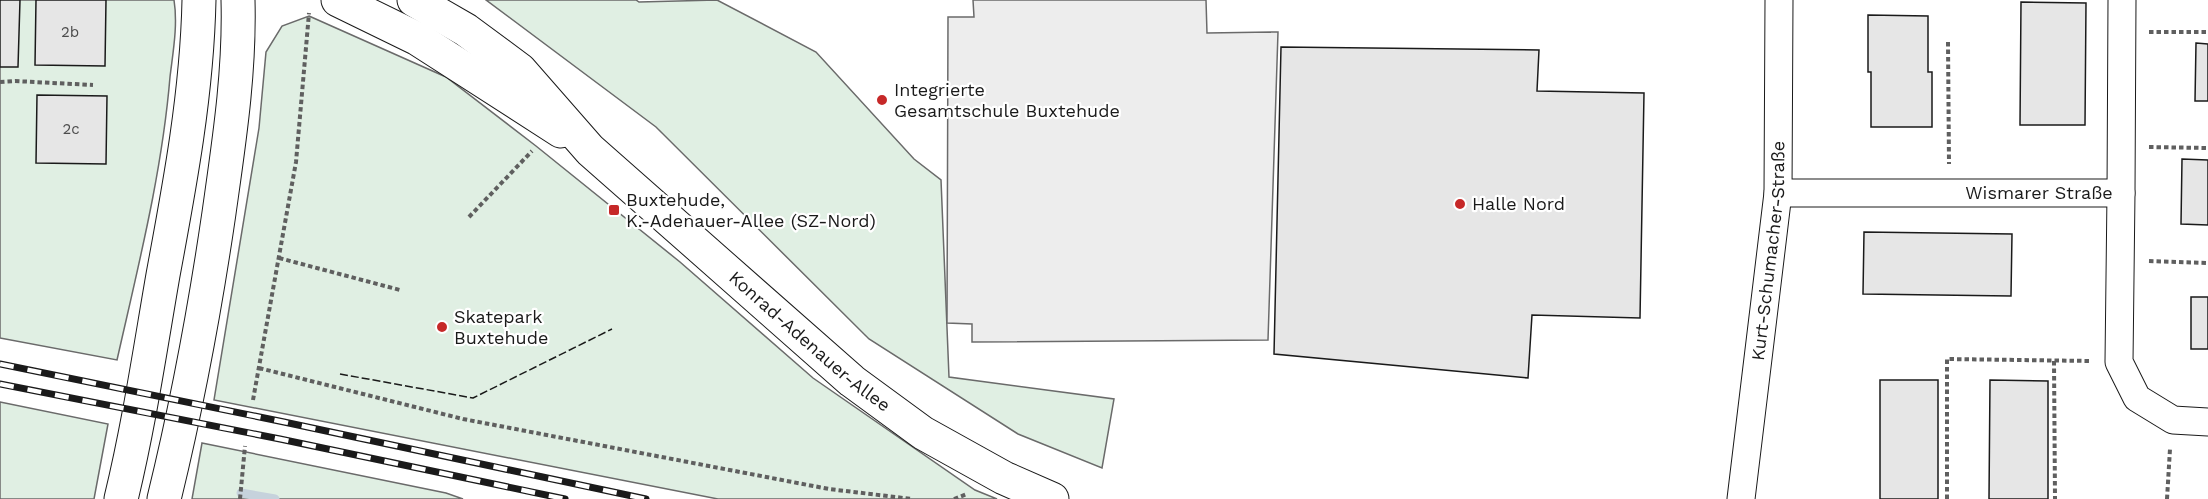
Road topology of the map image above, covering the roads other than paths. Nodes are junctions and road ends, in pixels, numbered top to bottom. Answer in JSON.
{"nodes":[{"id":1,"x":199,"y":0,"type":"edge"},
{"id":2,"x":238,"y":0,"type":"edge"},
{"id":3,"x":338,"y":0,"type":"edge"},
{"id":4,"x":414,"y":0,"type":"edge"},
{"id":5,"x":1779,"y":0,"type":"edge"},
{"id":6,"x":2122,"y":0,"type":"edge"},
{"id":7,"x":590,"y":150,"type":"junction"},
{"id":8,"x":1778,"y":193,"type":"junction"},
{"id":9,"x":2121,"y":193,"type":"junction"},
{"id":10,"x":2208,"y":422,"type":"edge"},
{"id":11,"x":121,"y":499,"type":"edge"},
{"id":12,"x":164,"y":499,"type":"edge"},
{"id":13,"x":1052,"y":499,"type":"edge"},
{"id":14,"x":1741,"y":499,"type":"edge"}],
"edges":[{"from":1,"to":11,"type":"street"},
{"from":2,"to":12,"type":"street"},
{"from":3,"to":7,"type":"street","name":"Konrad-Adenauer-Allee"},
{"from":4,"to":7,"type":"street","name":"Konrad-Adenauer-Allee"},
{"from":5,"to":8,"type":"street","name":"Kurt-Schumacher-Straße"},
{"from":6,"to":9,"type":"street"},
{"from":7,"to":13,"type":"street","name":"Konrad-Adenauer-Allee"},
{"from":8,"to":9,"type":"street","name":"Wismarer Straße"},
{"from":8,"to":14,"type":"street","name":"Kurt-Schumacher-Straße"},
{"from":9,"to":10,"type":"street","name":"Wismarer Straße"}]}
